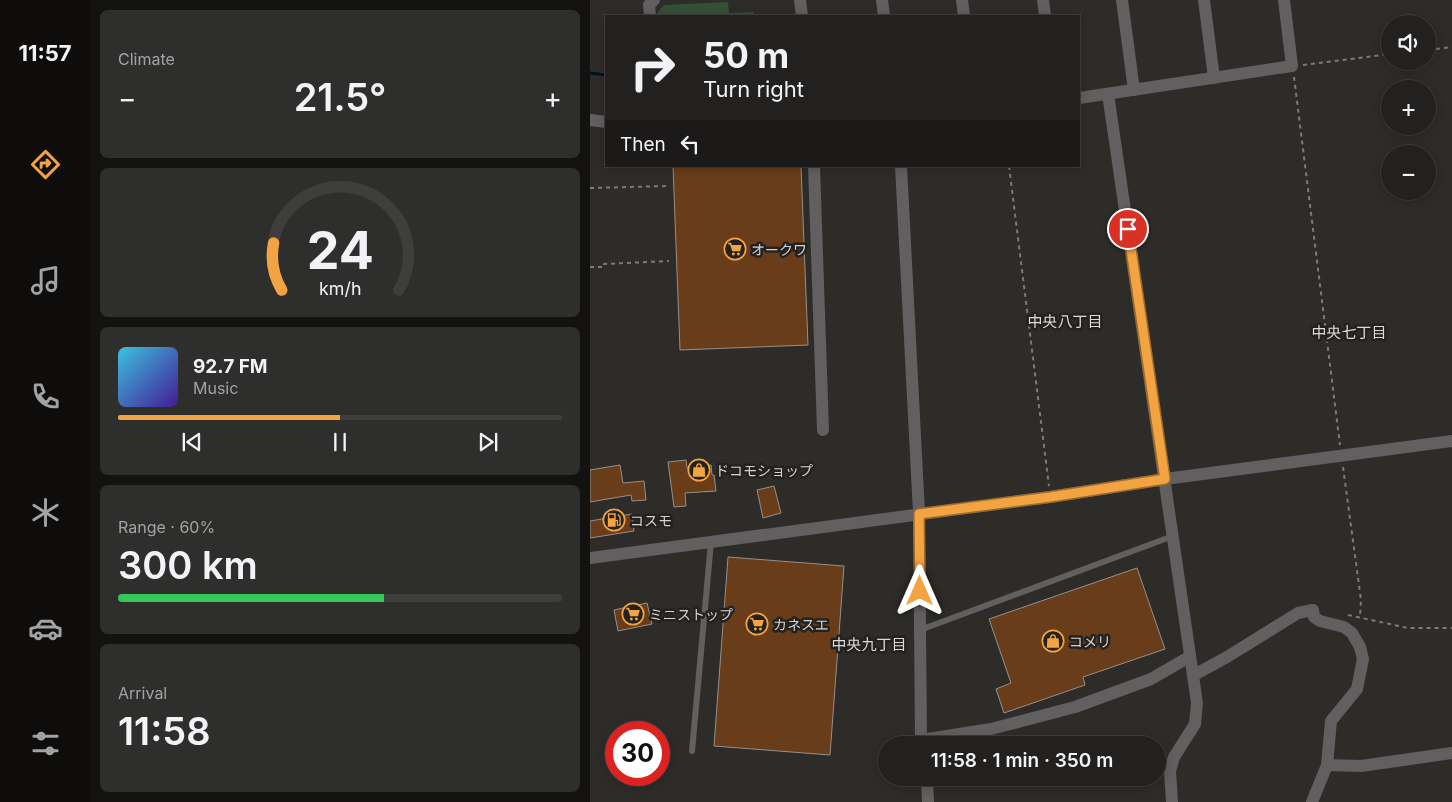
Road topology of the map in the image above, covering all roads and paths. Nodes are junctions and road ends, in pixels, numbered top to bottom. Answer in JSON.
{"nodes":[{"id":1,"x":654,"y":0,"type":"edge"},
{"id":2,"x":800,"y":0,"type":"edge"},
{"id":3,"x":882,"y":0,"type":"edge"},
{"id":4,"x":962,"y":0,"type":"edge"},
{"id":5,"x":1043,"y":0,"type":"edge"},
{"id":6,"x":1122,"y":0,"type":"edge"},
{"id":7,"x":1204,"y":0,"type":"edge"},
{"id":8,"x":1284,"y":0,"type":"edge"},
{"id":9,"x":650,"y":15,"type":"edge"},
{"id":10,"x":802,"y":15,"type":"edge"},
{"id":11,"x":884,"y":15,"type":"edge"},
{"id":12,"x":964,"y":15,"type":"edge"},
{"id":13,"x":1045,"y":15,"type":"edge"},
{"id":14,"x":1452,"y":46,"type":"edge"},
{"id":15,"x":1436,"y":49,"type":"edge"},
{"id":16,"x":1381,"y":55,"type":"edge"},
{"id":17,"x":1292,"y":66,"type":"junction"},
{"id":18,"x":1214,"y":78,"type":"junction"},
{"id":19,"x":1134,"y":90,"type":"junction"},
{"id":20,"x":1108,"y":94,"type":"junction"},
{"id":21,"x":1080,"y":98,"type":"edge"},
{"id":22,"x":590,"y":120,"type":"edge"},
{"id":23,"x":605,"y":122,"type":"edge"},
{"id":24,"x":814,"y":167,"type":"edge"},
{"id":25,"x":901,"y":167,"type":"edge"},
{"id":26,"x":1009,"y":167,"type":"edge"},
{"id":27,"x":667,"y":186,"type":"dead end"},
{"id":28,"x":590,"y":188,"type":"edge"},
{"id":29,"x":669,"y":261,"type":"dead end"},
{"id":30,"x":590,"y":267,"type":"edge"},
{"id":31,"x":823,"y":430,"type":"dead end"},
{"id":32,"x":1452,"y":441,"type":"edge"},
{"id":33,"x":1342,"y":456,"type":"junction"},
{"id":34,"x":1165,"y":479,"type":"junction"},
{"id":35,"x":1050,"y":497,"type":"junction"},
{"id":36,"x":919,"y":514,"type":"junction"},
{"id":37,"x":1173,"y":536,"type":"junction"},
{"id":38,"x":711,"y":542,"type":"junction"},
{"id":39,"x":590,"y":558,"type":"edge"},
{"id":40,"x":1342,"y":614,"type":"dead end"},
{"id":41,"x":1360,"y":617,"type":"junction"},
{"id":42,"x":1452,"y":628,"type":"edge"},
{"id":43,"x":920,"y":630,"type":"junction"},
{"id":44,"x":1190,"y":657,"type":"junction"},
{"id":45,"x":1194,"y":674,"type":"junction"},
{"id":46,"x":922,"y":736,"type":"edge"},
{"id":47,"x":954,"y":736,"type":"edge"},
{"id":48,"x":692,"y":751,"type":"dead end"},
{"id":49,"x":1452,"y":753,"type":"edge"},
{"id":50,"x":1327,"y":765,"type":"junction"},
{"id":51,"x":927,"y":786,"type":"edge"},
{"id":52,"x":928,"y":802,"type":"edge"},
{"id":53,"x":1172,"y":802,"type":"edge"},
{"id":54,"x":1312,"y":802,"type":"edge"}],
"edges":[{"from":1,"to":9,"type":"street"},
{"from":2,"to":10,"type":"street"},
{"from":3,"to":11,"type":"street"},
{"from":4,"to":12,"type":"street"},
{"from":5,"to":13,"type":"street"},
{"from":6,"to":19,"type":"street"},
{"from":7,"to":18,"type":"street"},
{"from":8,"to":17,"type":"street"},
{"from":14,"to":15,"type":"path"},
{"from":16,"to":17,"type":"path"},
{"from":17,"to":18,"type":"street"},
{"from":17,"to":33,"type":"path"},
{"from":18,"to":19,"type":"street"},
{"from":19,"to":20,"type":"street"},
{"from":20,"to":21,"type":"street"},
{"from":20,"to":34,"type":"street"},
{"from":22,"to":23,"type":"street"},
{"from":24,"to":31,"type":"street"},
{"from":25,"to":36,"type":"street"},
{"from":26,"to":35,"type":"path"},
{"from":27,"to":28,"type":"path"},
{"from":29,"to":30,"type":"path"},
{"from":32,"to":33,"type":"street"},
{"from":33,"to":34,"type":"street"},
{"from":33,"to":41,"type":"path"},
{"from":34,"to":35,"type":"street"},
{"from":34,"to":37,"type":"street"},
{"from":35,"to":36,"type":"street"},
{"from":36,"to":38,"type":"street"},
{"from":36,"to":43,"type":"street"},
{"from":37,"to":43,"type":"lane"},
{"from":37,"to":44,"type":"street"},
{"from":38,"to":39,"type":"street"},
{"from":38,"to":48,"type":"lane"},
{"from":40,"to":41,"type":"path"},
{"from":41,"to":42,"type":"path"},
{"from":43,"to":46,"type":"street"},
{"from":44,"to":45,"type":"street"},
{"from":44,"to":47,"type":"street"},
{"from":45,"to":50,"type":"street"},
{"from":45,"to":53,"type":"street"},
{"from":49,"to":50,"type":"street"},
{"from":50,"to":54,"type":"street"},
{"from":51,"to":52,"type":"street"}]}
